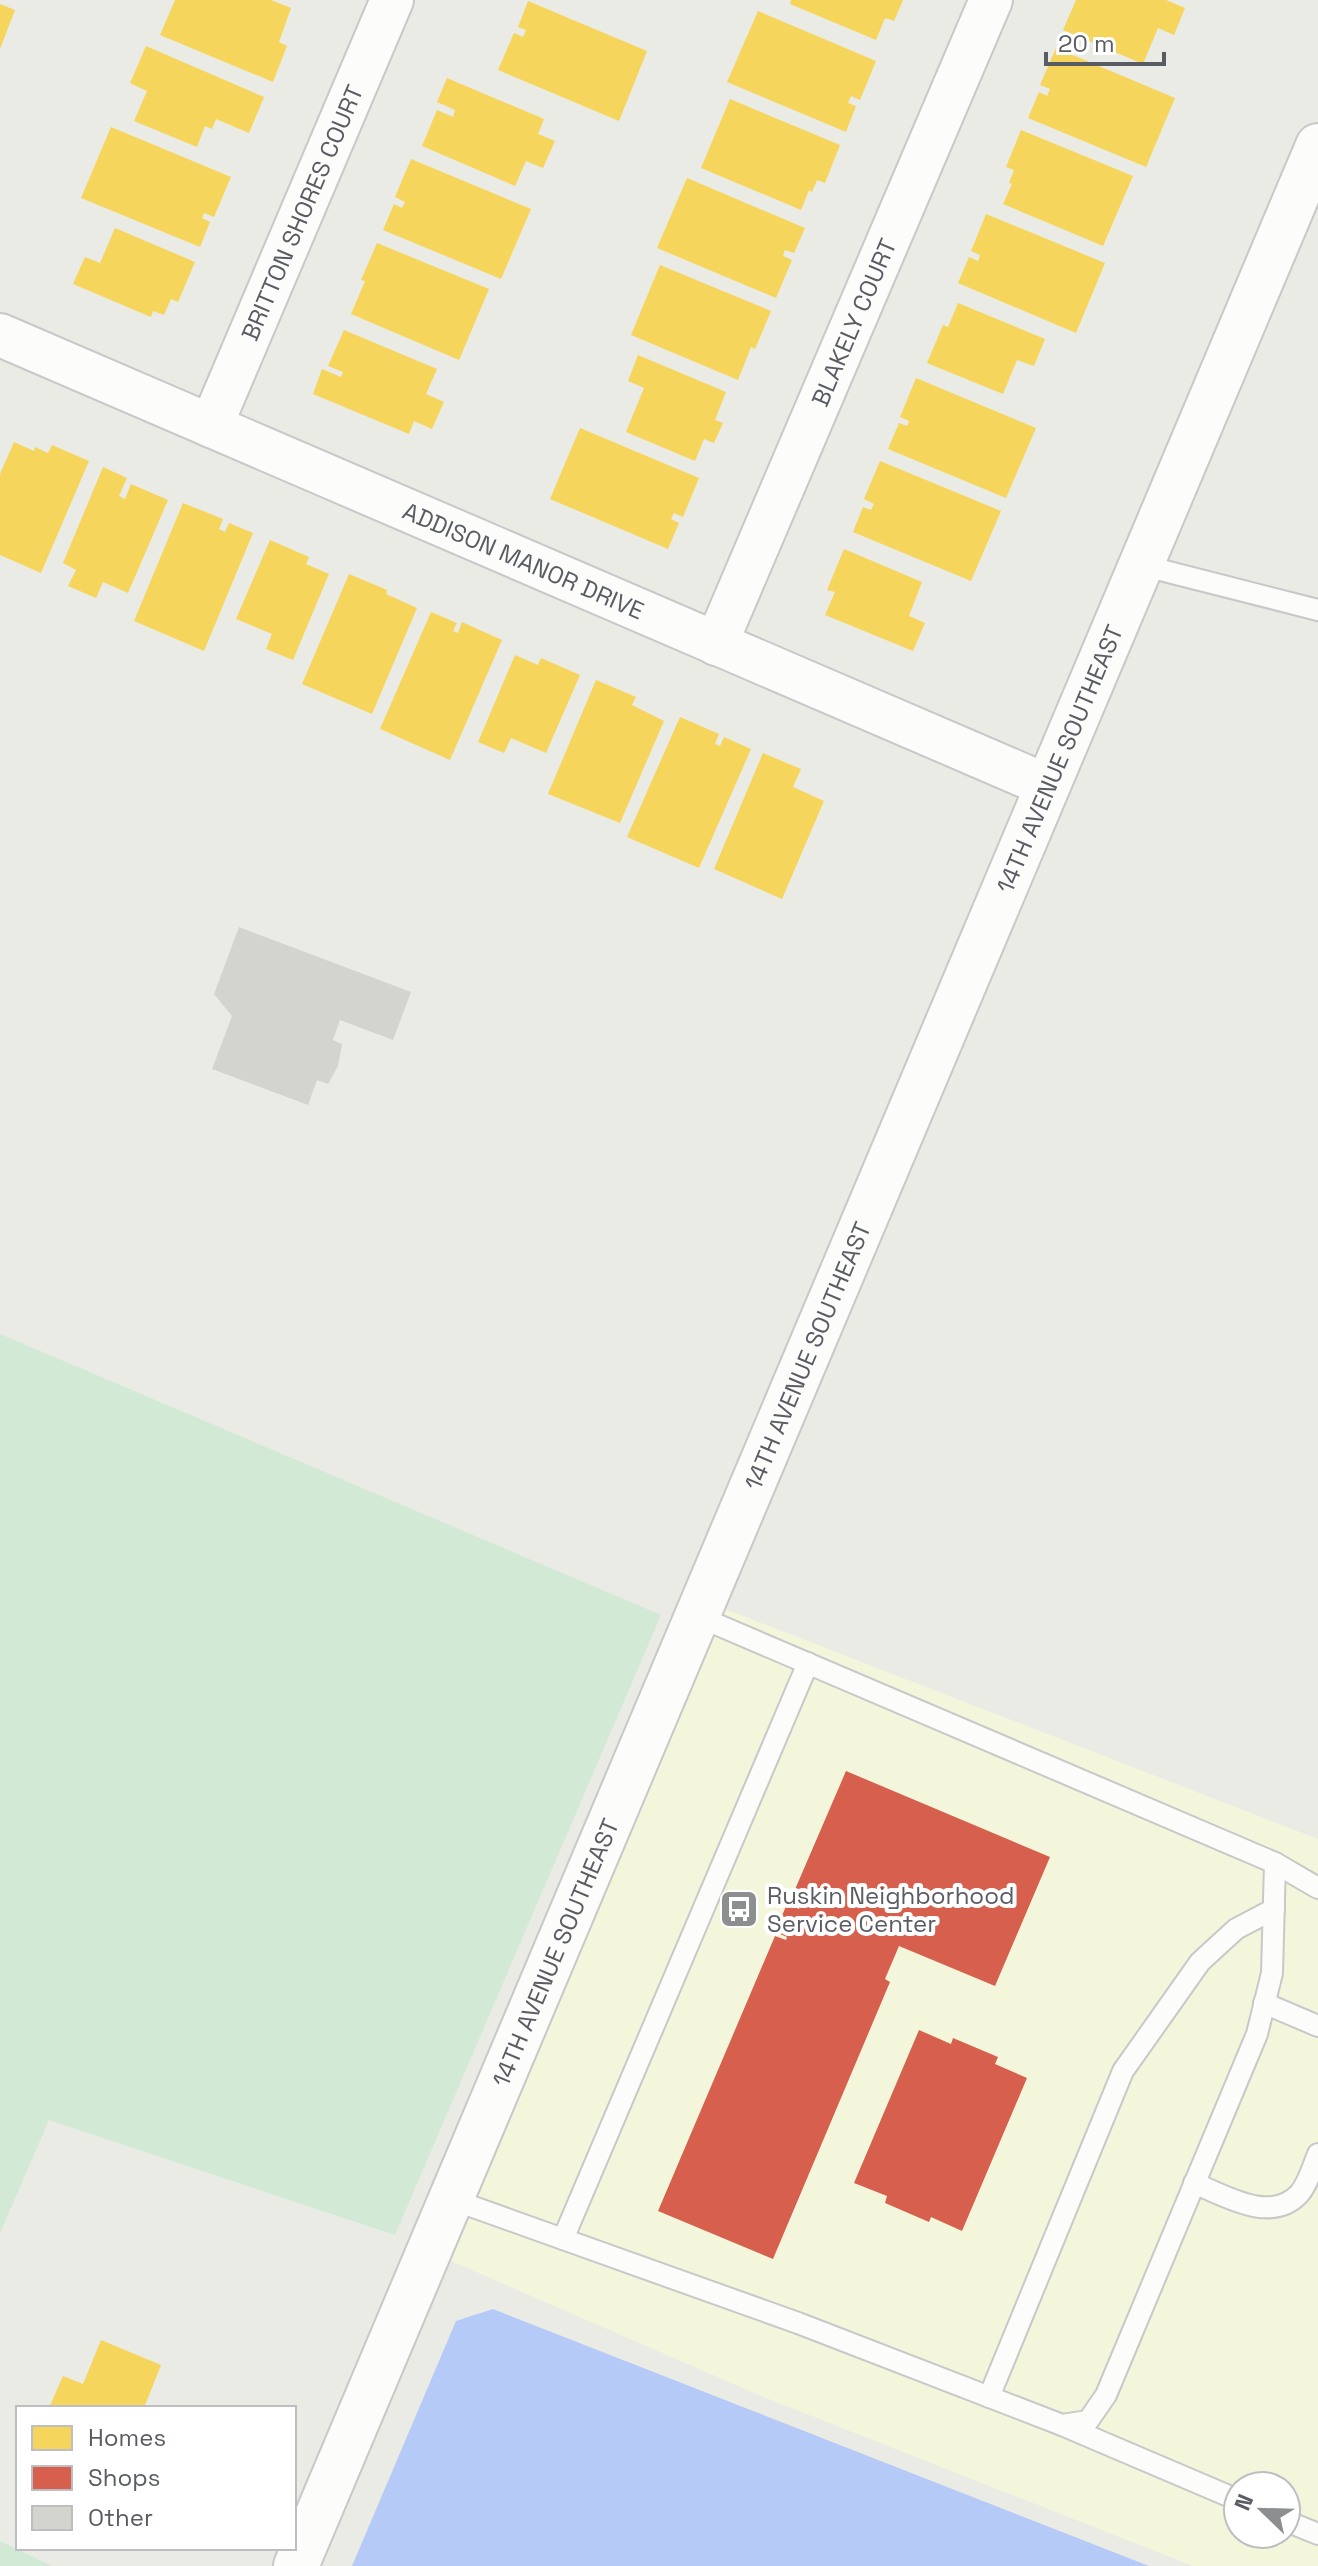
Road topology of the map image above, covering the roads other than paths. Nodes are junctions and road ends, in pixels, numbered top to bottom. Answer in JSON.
{"nodes":[{"id":1,"x":392,"y":0,"type":"edge"},
{"id":2,"x":991,"y":0,"type":"edge"},
{"id":3,"x":1318,"y":146,"type":"edge"},
{"id":4,"x":0,"y":335,"type":"edge"},
{"id":5,"x":211,"y":426,"type":"junction"},
{"id":6,"x":1141,"y":565,"type":"junction"},
{"id":7,"x":1318,"y":610,"type":"edge"},
{"id":8,"x":716,"y":644,"type":"junction"},
{"id":9,"x":1048,"y":786,"type":"junction"},
{"id":10,"x":697,"y":1616,"type":"junction"},
{"id":11,"x":808,"y":1663,"type":"junction"},
{"id":12,"x":1275,"y":1863,"type":"junction"},
{"id":13,"x":1318,"y":1888,"type":"edge"},
{"id":14,"x":1274,"y":1909,"type":"junction"},
{"id":15,"x":1264,"y":2003,"type":"junction"},
{"id":16,"x":1318,"y":2026,"type":"edge"},
{"id":17,"x":1318,"y":2154,"type":"edge"},
{"id":18,"x":1194,"y":2183,"type":"junction"},
{"id":19,"x":451,"y":2199,"type":"junction"},
{"id":20,"x":563,"y":2239,"type":"junction"},
{"id":21,"x":989,"y":2397,"type":"junction"},
{"id":22,"x":1062,"y":2425,"type":"junction"},
{"id":23,"x":1222,"y":2493,"type":"edge"},
{"id":24,"x":296,"y":2566,"type":"edge"}],
"edges":[{"from":1,"to":5,"type":"street","name":"BRITTON SHORES COURT"},
{"from":2,"to":8,"type":"street","name":"BLAKELY COURT"},
{"from":3,"to":6,"type":"street","name":"14TH AVENUE SOUTHEAST"},
{"from":4,"to":5,"type":"street","name":"ADDISON MANOR DRIVE"},
{"from":5,"to":8,"type":"street","name":"ADDISON MANOR DRIVE"},
{"from":6,"to":7,"type":"lane"},
{"from":6,"to":9,"type":"street","name":"14TH AVENUE SOUTHEAST"},
{"from":8,"to":9,"type":"street","name":"ADDISON MANOR DRIVE"},
{"from":9,"to":10,"type":"street","name":"14TH AVENUE SOUTHEAST"},
{"from":10,"to":11,"type":"lane"},
{"from":10,"to":19,"type":"street","name":"14TH AVENUE SOUTHEAST"},
{"from":11,"to":12,"type":"lane"},
{"from":11,"to":20,"type":"lane"},
{"from":12,"to":13,"type":"lane"},
{"from":12,"to":14,"type":"lane"},
{"from":14,"to":15,"type":"lane"},
{"from":14,"to":21,"type":"lane"},
{"from":15,"to":16,"type":"lane"},
{"from":15,"to":18,"type":"lane"},
{"from":17,"to":18,"type":"lane"},
{"from":18,"to":22,"type":"lane"},
{"from":19,"to":20,"type":"lane"},
{"from":19,"to":24,"type":"street","name":"14TH AVENUE SOUTHEAST"},
{"from":20,"to":21,"type":"lane"},
{"from":21,"to":22,"type":"lane"},
{"from":22,"to":23,"type":"lane"}]}
